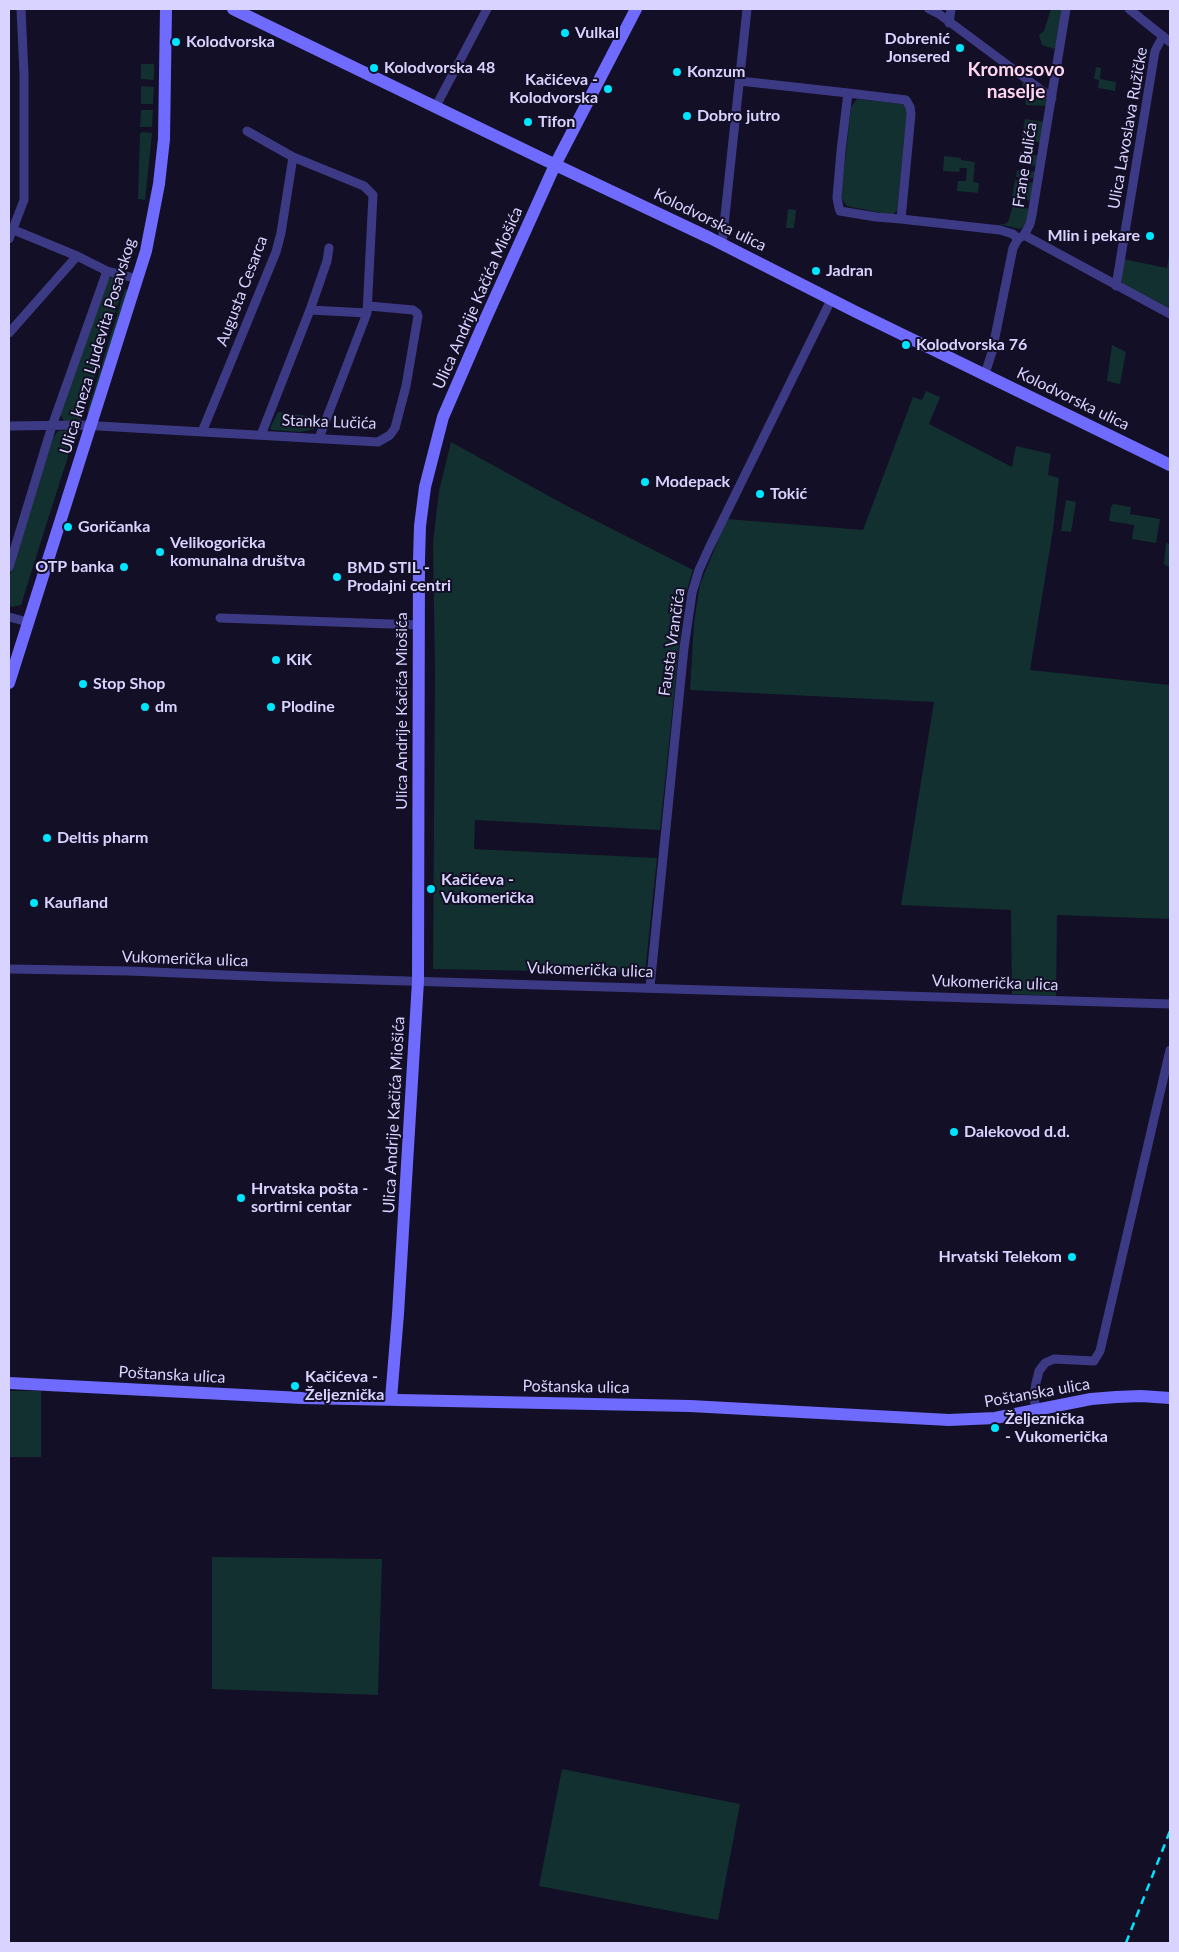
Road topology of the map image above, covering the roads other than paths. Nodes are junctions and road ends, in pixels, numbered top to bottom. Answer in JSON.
{"nodes":[{"id":1,"x":22,"y":9,"type":"edge"},
{"id":2,"x":166,"y":9,"type":"edge"},
{"id":3,"x":233,"y":9,"type":"edge"},
{"id":4,"x":488,"y":9,"type":"edge"},
{"id":5,"x":636,"y":9,"type":"edge"},
{"id":6,"x":747,"y":9,"type":"edge"},
{"id":7,"x":929,"y":9,"type":"edge"},
{"id":8,"x":951,"y":9,"type":"edge"},
{"id":9,"x":1066,"y":9,"type":"edge"},
{"id":10,"x":1130,"y":9,"type":"edge"},
{"id":11,"x":949,"y":22,"type":"junction"},
{"id":12,"x":1167,"y":39,"type":"edge"},
{"id":13,"x":740,"y":81,"type":"junction"},
{"id":14,"x":848,"y":93,"type":"junction"},
{"id":15,"x":1052,"y":98,"type":"junction"},
{"id":16,"x":436,"y":106,"type":"junction"},
{"id":17,"x":247,"y":131,"type":"dead end"},
{"id":18,"x":293,"y":157,"type":"junction"},
{"id":19,"x":555,"y":165,"type":"junction"},
{"id":20,"x":901,"y":218,"type":"junction"},
{"id":21,"x":10,"y":232,"type":"edge"},
{"id":22,"x":1021,"y":237,"type":"junction"},
{"id":23,"x":722,"y":244,"type":"junction"},
{"id":24,"x":329,"y":248,"type":"dead end"},
{"id":25,"x":77,"y":256,"type":"junction"},
{"id":26,"x":107,"y":271,"type":"junction"},
{"id":27,"x":138,"y":279,"type":"junction"},
{"id":28,"x":1116,"y":286,"type":"junction"},
{"id":29,"x":831,"y":300,"type":"junction"},
{"id":30,"x":310,"y":310,"type":"junction"},
{"id":31,"x":368,"y":310,"type":"junction"},
{"id":32,"x":1170,"y":314,"type":"edge"},
{"id":33,"x":9,"y":333,"type":"edge"},
{"id":34,"x":985,"y":374,"type":"junction"},
{"id":35,"x":9,"y":426,"type":"edge"},
{"id":36,"x":52,"y":426,"type":"junction"},
{"id":37,"x":91,"y":427,"type":"junction"},
{"id":38,"x":202,"y":432,"type":"junction"},
{"id":39,"x":262,"y":435,"type":"junction"},
{"id":40,"x":319,"y":438,"type":"junction"},
{"id":41,"x":1170,"y":464,"type":"edge"},
{"id":42,"x":9,"y":567,"type":"edge"},
{"id":43,"x":9,"y":617,"type":"edge"},
{"id":44,"x":220,"y":618,"type":"dead end"},
{"id":45,"x":28,"y":622,"type":"junction"},
{"id":46,"x":419,"y":625,"type":"junction"},
{"id":47,"x":9,"y":683,"type":"edge"},
{"id":48,"x":9,"y":969,"type":"edge"},
{"id":49,"x":418,"y":981,"type":"junction"},
{"id":50,"x":650,"y":987,"type":"junction"},
{"id":51,"x":1170,"y":1004,"type":"edge"},
{"id":52,"x":1170,"y":1050,"type":"edge"},
{"id":53,"x":9,"y":1383,"type":"edge"},
{"id":54,"x":1170,"y":1398,"type":"edge"},
{"id":55,"x":391,"y":1399,"type":"junction"},
{"id":56,"x":1036,"y":1410,"type":"junction"}],
"edges":[{"from":1,"to":21,"type":"street"},
{"from":2,"to":27,"type":"main road","name":"Ulica kneza Ljudevita Posavskog"},
{"from":3,"to":16,"type":"main road","name":"Kolodvorska ulica"},
{"from":4,"to":16,"type":"street"},
{"from":5,"to":19,"type":"main road","name":"Ulica Andrije Kačića Miošića"},
{"from":6,"to":13,"type":"street"},
{"from":7,"to":11,"type":"street"},
{"from":8,"to":11,"type":"street"},
{"from":9,"to":15,"type":"street","name":"Frane Bulića"},
{"from":10,"to":12,"type":"street"},
{"from":11,"to":15,"type":"street"},
{"from":12,"to":28,"type":"street","name":"Ulica Lavoslava Ružičke"},
{"from":13,"to":14,"type":"street"},
{"from":13,"to":23,"type":"street"},
{"from":14,"to":20,"type":"street"},
{"from":14,"to":20,"type":"street"},
{"from":15,"to":22,"type":"street","name":"Frane Bulića"},
{"from":16,"to":19,"type":"main road","name":"Kolodvorska ulica"},
{"from":17,"to":18,"type":"street"},
{"from":18,"to":31,"type":"street"},
{"from":18,"to":38,"type":"street","name":"Augusta Cesarca"},
{"from":19,"to":23,"type":"main road","name":"Kolodvorska ulica"},
{"from":19,"to":46,"type":"main road","name":"Ulica Andrije Kačića Miošića"},
{"from":20,"to":22,"type":"street"},
{"from":21,"to":25,"type":"street"},
{"from":22,"to":28,"type":"street"},
{"from":22,"to":34,"type":"street","name":"Frane Bulića"},
{"from":23,"to":29,"type":"main road","name":"Kolodvorska ulica"},
{"from":24,"to":30,"type":"street"},
{"from":25,"to":26,"type":"street"},
{"from":25,"to":33,"type":"street"},
{"from":26,"to":27,"type":"street"},
{"from":26,"to":36,"type":"street"},
{"from":27,"to":37,"type":"main road","name":"Ulica kneza Ljudevita Posavskog"},
{"from":28,"to":32,"type":"street"},
{"from":29,"to":34,"type":"main road","name":"Kolodvorska ulica"},
{"from":29,"to":50,"type":"street","name":"Fausta Vrančića"},
{"from":30,"to":31,"type":"street"},
{"from":30,"to":39,"type":"street"},
{"from":31,"to":40,"type":"street"},
{"from":31,"to":40,"type":"street","name":"Stanka Lučića"},
{"from":34,"to":41,"type":"main road","name":"Kolodvorska ulica"},
{"from":35,"to":36,"type":"street","name":"Stanka Lučića"},
{"from":36,"to":37,"type":"street","name":"Stanka Lučića"},
{"from":36,"to":42,"type":"street"},
{"from":37,"to":38,"type":"street","name":"Stanka Lučića"},
{"from":37,"to":45,"type":"main road","name":"Ulica kneza Ljudevita Posavskog"},
{"from":38,"to":39,"type":"street","name":"Stanka Lučića"},
{"from":39,"to":40,"type":"street","name":"Stanka Lučića"},
{"from":43,"to":45,"type":"street"},
{"from":44,"to":46,"type":"street"},
{"from":45,"to":47,"type":"main road","name":"Ulica kneza Ljudevita Posavskog"},
{"from":46,"to":49,"type":"main road","name":"Ulica Andrije Kačića Miošića"},
{"from":48,"to":49,"type":"street","name":"Vukomerička ulica"},
{"from":49,"to":50,"type":"street","name":"Vukomerička ulica"},
{"from":49,"to":55,"type":"main road","name":"Ulica Andrije Kačića Miošića"},
{"from":50,"to":51,"type":"street","name":"Vukomerička ulica"},
{"from":52,"to":56,"type":"street"},
{"from":53,"to":55,"type":"main road","name":"Poštanska ulica"},
{"from":54,"to":56,"type":"main road","name":"Poštanska ulica"},
{"from":55,"to":56,"type":"main road","name":"Poštanska ulica"}]}
